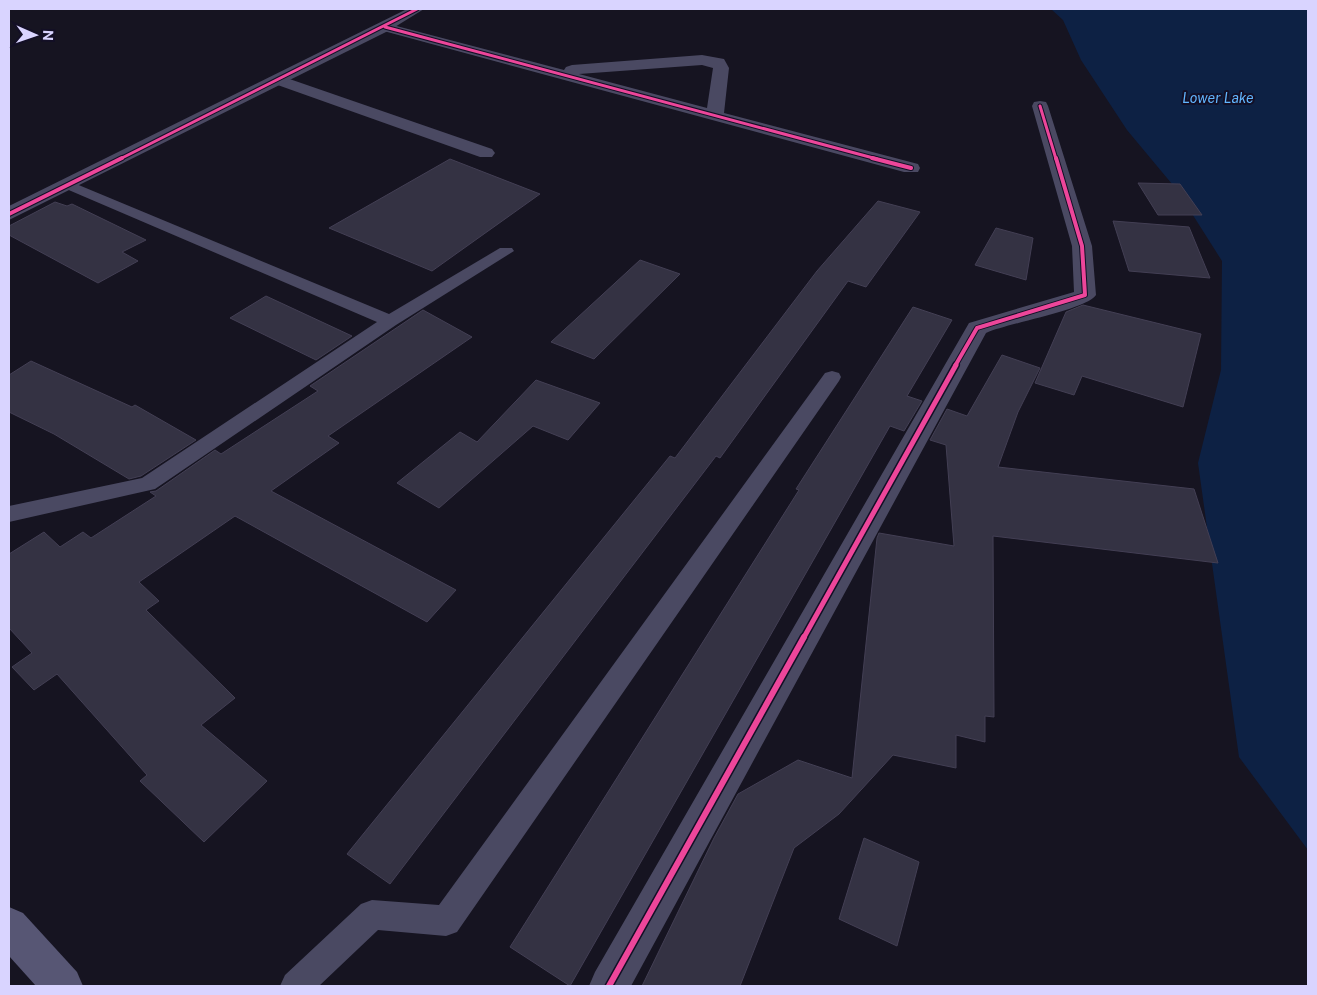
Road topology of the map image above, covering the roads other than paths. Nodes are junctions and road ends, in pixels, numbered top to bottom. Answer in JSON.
{"nodes":[{"id":1,"x":417,"y":9,"type":"edge"},
{"id":2,"x":385,"y":27,"type":"junction"},
{"id":3,"x":552,"y":72,"type":"junction"},
{"id":4,"x":278,"y":80,"type":"junction"},
{"id":5,"x":1040,"y":106,"type":"dead end"},
{"id":6,"x":715,"y":115,"type":"junction"},
{"id":7,"x":486,"y":153,"type":"dead end"},
{"id":8,"x":911,"y":168,"type":"dead end"},
{"id":9,"x":68,"y":185,"type":"junction"},
{"id":10,"x":9,"y":214,"type":"edge"},
{"id":11,"x":506,"y":251,"type":"dead end"},
{"id":12,"x":390,"y":321,"type":"junction"},
{"id":13,"x":832,"y":377,"type":"dead end"},
{"id":14,"x":9,"y":514,"type":"edge"},
{"id":15,"x":9,"y":927,"type":"edge"},
{"id":16,"x":63,"y":986,"type":"edge"},
{"id":17,"x":296,"y":986,"type":"edge"},
{"id":18,"x":609,"y":986,"type":"edge"}],
"edges":[{"from":1,"to":2,"type":"street"},
{"from":2,"to":3,"type":"street"},
{"from":2,"to":4,"type":"street"},
{"from":3,"to":6,"type":"street"},
{"from":3,"to":6,"type":"street"},
{"from":4,"to":7,"type":"street"},
{"from":4,"to":9,"type":"street"},
{"from":5,"to":18,"type":"street"},
{"from":6,"to":8,"type":"street"},
{"from":9,"to":10,"type":"street"},
{"from":9,"to":12,"type":"lane"},
{"from":11,"to":12,"type":"lane"},
{"from":12,"to":14,"type":"lane"},
{"from":13,"to":17,"type":"lane"},
{"from":15,"to":16,"type":"main road"}]}
